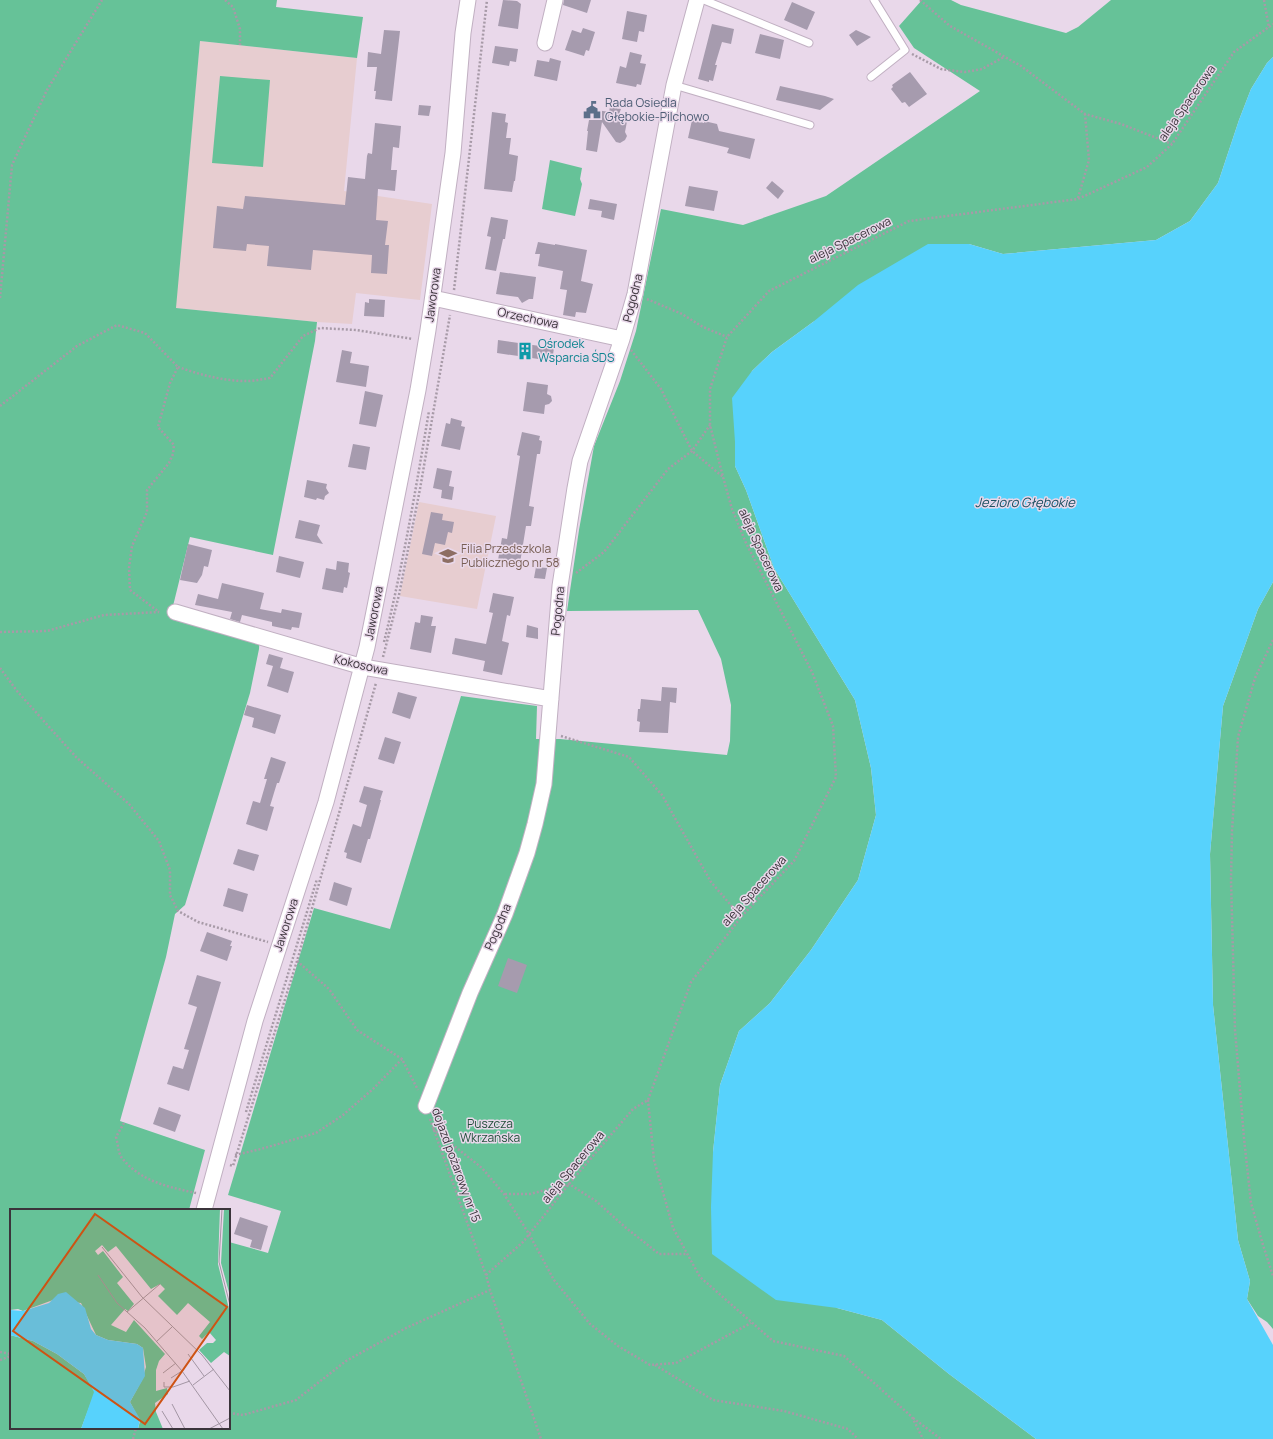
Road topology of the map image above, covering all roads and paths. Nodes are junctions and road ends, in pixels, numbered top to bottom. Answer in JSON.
{"nodes":[{"id":1,"x":102,"y":0,"type":"edge"},
{"id":2,"x":225,"y":0,"type":"edge"},
{"id":3,"x":468,"y":0,"type":"edge"},
{"id":4,"x":555,"y":0,"type":"edge"},
{"id":5,"x":697,"y":0,"type":"edge"},
{"id":6,"x":704,"y":0,"type":"edge"},
{"id":7,"x":874,"y":0,"type":"edge"},
{"id":8,"x":920,"y":0,"type":"edge"},
{"id":9,"x":1264,"y":0,"type":"edge"},
{"id":10,"x":1273,"y":24,"type":"edge"},
{"id":11,"x":1269,"y":28,"type":"junction"},
{"id":12,"x":545,"y":43,"type":"dead end"},
{"id":13,"x":809,"y":43,"type":"dead end"},
{"id":14,"x":240,"y":45,"type":"dead end"},
{"id":15,"x":905,"y":50,"type":"junction"},
{"id":16,"x":1004,"y":56,"type":"junction"},
{"id":17,"x":871,"y":77,"type":"dead end"},
{"id":18,"x":674,"y":85,"type":"junction"},
{"id":19,"x":1085,"y":114,"type":"junction"},
{"id":20,"x":810,"y":125,"type":"dead end"},
{"id":21,"x":1172,"y":144,"type":"junction"},
{"id":22,"x":1078,"y":199,"type":"junction"},
{"id":23,"x":635,"y":294,"type":"junction"},
{"id":24,"x":0,"y":298,"type":"edge"},
{"id":25,"x":433,"y":298,"type":"junction"},
{"id":26,"x":727,"y":338,"type":"junction"},
{"id":27,"x":622,"y":339,"type":"junction"},
{"id":28,"x":418,"y":340,"type":"dead end"},
{"id":29,"x":178,"y":367,"type":"junction"},
{"id":30,"x":0,"y":406,"type":"edge"},
{"id":31,"x":710,"y":425,"type":"junction"},
{"id":32,"x":692,"y":451,"type":"junction"},
{"id":33,"x":723,"y":477,"type":"junction"},
{"id":34,"x":560,"y":586,"type":"junction"},
{"id":35,"x":175,"y":612,"type":"dead end"},
{"id":36,"x":0,"y":632,"type":"edge"},
{"id":37,"x":1273,"y":640,"type":"edge"},
{"id":38,"x":362,"y":667,"type":"junction"},
{"id":39,"x":0,"y":668,"type":"edge"},
{"id":40,"x":551,"y":699,"type":"junction"},
{"id":41,"x":548,"y":732,"type":"junction"},
{"id":42,"x":741,"y":917,"type":"junction"},
{"id":43,"x":279,"y":945,"type":"junction"},
{"id":44,"x":402,"y":1059,"type":"junction"},
{"id":45,"x":648,"y":1100,"type":"junction"},
{"id":46,"x":426,"y":1106,"type":"junction"},
{"id":47,"x":124,"y":1123,"type":"dead end"},
{"id":48,"x":433,"y":1128,"type":"junction"},
{"id":49,"x":233,"y":1156,"type":"dead end"},
{"id":50,"x":569,"y":1184,"type":"junction"},
{"id":51,"x":504,"y":1194,"type":"junction"},
{"id":52,"x":206,"y":1203,"type":"edge"},
{"id":53,"x":529,"y":1234,"type":"junction"},
{"id":54,"x":687,"y":1254,"type":"junction"},
{"id":55,"x":486,"y":1275,"type":"junction"},
{"id":56,"x":1273,"y":1276,"type":"edge"},
{"id":57,"x":490,"y":1290,"type":"junction"},
{"id":58,"x":751,"y":1323,"type":"junction"},
{"id":59,"x":0,"y":1352,"type":"edge"},
{"id":60,"x":10,"y":1355,"type":"edge"},
{"id":61,"x":10,"y":1355,"type":"edge"},
{"id":62,"x":0,"y":1360,"type":"edge"},
{"id":63,"x":655,"y":1365,"type":"junction"},
{"id":64,"x":230,"y":1413,"type":"edge"},
{"id":65,"x":912,"y":1417,"type":"junction"},
{"id":66,"x":136,"y":1429,"type":"edge"},
{"id":67,"x":133,"y":1439,"type":"edge"},
{"id":68,"x":541,"y":1439,"type":"edge"},
{"id":69,"x":858,"y":1439,"type":"edge"},
{"id":70,"x":923,"y":1439,"type":"edge"},
{"id":71,"x":941,"y":1439,"type":"edge"}],
"edges":[{"from":1,"to":24,"type":"path"},
{"from":2,"to":14,"type":"path"},
{"from":3,"to":25,"type":"street","name":"Jaworowa"},
{"from":4,"to":12,"type":"street"},
{"from":5,"to":18,"type":"street","name":"Pogodna"},
{"from":6,"to":13,"type":"lane"},
{"from":7,"to":15,"type":"lane"},
{"from":8,"to":16,"type":"path"},
{"from":9,"to":11,"type":"path"},
{"from":10,"to":11,"type":"path","name":"aleja Spacerowa"},
{"from":11,"to":21,"type":"path","name":"aleja Spacerowa"},
{"from":15,"to":16,"type":"path"},
{"from":15,"to":17,"type":"lane"},
{"from":16,"to":19,"type":"path"},
{"from":18,"to":20,"type":"lane"},
{"from":18,"to":23,"type":"street","name":"Pogodna"},
{"from":19,"to":21,"type":"path"},
{"from":19,"to":22,"type":"path"},
{"from":21,"to":22,"type":"path","name":"aleja Spacerowa"},
{"from":22,"to":26,"type":"path","name":"aleja Spacerowa"},
{"from":23,"to":26,"type":"path"},
{"from":23,"to":27,"type":"street","name":"Pogodna"},
{"from":25,"to":27,"type":"street","name":"Orzechowa"},
{"from":25,"to":38,"type":"street","name":"Jaworowa"},
{"from":26,"to":31,"type":"path","name":"aleja Spacerowa"},
{"from":27,"to":32,"type":"path"},
{"from":27,"to":34,"type":"street","name":"Pogodna"},
{"from":28,"to":29,"type":"path"},
{"from":29,"to":30,"type":"path"},
{"from":29,"to":36,"type":"path"},
{"from":31,"to":32,"type":"path"},
{"from":31,"to":33,"type":"path","name":"aleja Spacerowa"},
{"from":32,"to":33,"type":"path"},
{"from":32,"to":34,"type":"path"},
{"from":33,"to":42,"type":"path","name":"aleja Spacerowa"},
{"from":34,"to":40,"type":"street","name":"Pogodna"},
{"from":35,"to":38,"type":"street","name":"Kokosowa"},
{"from":37,"to":56,"type":"path"},
{"from":38,"to":40,"type":"street","name":"Kokosowa"},
{"from":38,"to":43,"type":"street","name":"Jaworowa"},
{"from":39,"to":43,"type":"path"},
{"from":40,"to":41,"type":"street","name":"Pogodna"},
{"from":41,"to":42,"type":"path"},
{"from":41,"to":46,"type":"street","name":"Pogodna"},
{"from":42,"to":45,"type":"path","name":"aleja Spacerowa"},
{"from":43,"to":44,"type":"path"},
{"from":43,"to":52,"type":"street","name":"Jaworowa"},
{"from":44,"to":46,"type":"path","name":"dojazd pożarowy nr 15"},
{"from":44,"to":49,"type":"path"},
{"from":45,"to":50,"type":"path","name":"aleja Spacerowa"},
{"from":45,"to":54,"type":"path"},
{"from":46,"to":48,"type":"path","name":"dojazd pożarowy nr 15"},
{"from":47,"to":52,"type":"path"},
{"from":48,"to":51,"type":"path"},
{"from":48,"to":55,"type":"path","name":"dojazd pożarowy nr 15"},
{"from":50,"to":51,"type":"path"},
{"from":50,"to":53,"type":"path","name":"aleja Spacerowa"},
{"from":50,"to":54,"type":"path"},
{"from":51,"to":53,"type":"path"},
{"from":53,"to":55,"type":"path","name":"aleja Spacerowa"},
{"from":53,"to":63,"type":"path"},
{"from":54,"to":58,"type":"path"},
{"from":55,"to":57,"type":"path","name":"dojazd pożarowy nr 15"},
{"from":57,"to":64,"type":"path"},
{"from":57,"to":68,"type":"path","name":"dojazd pożarowy nr 15"},
{"from":58,"to":63,"type":"path"},
{"from":58,"to":65,"type":"path"},
{"from":59,"to":60,"type":"path"},
{"from":61,"to":62,"type":"path"},
{"from":63,"to":69,"type":"path"},
{"from":65,"to":70,"type":"path"},
{"from":65,"to":71,"type":"path"},
{"from":66,"to":67,"type":"path"}]}
